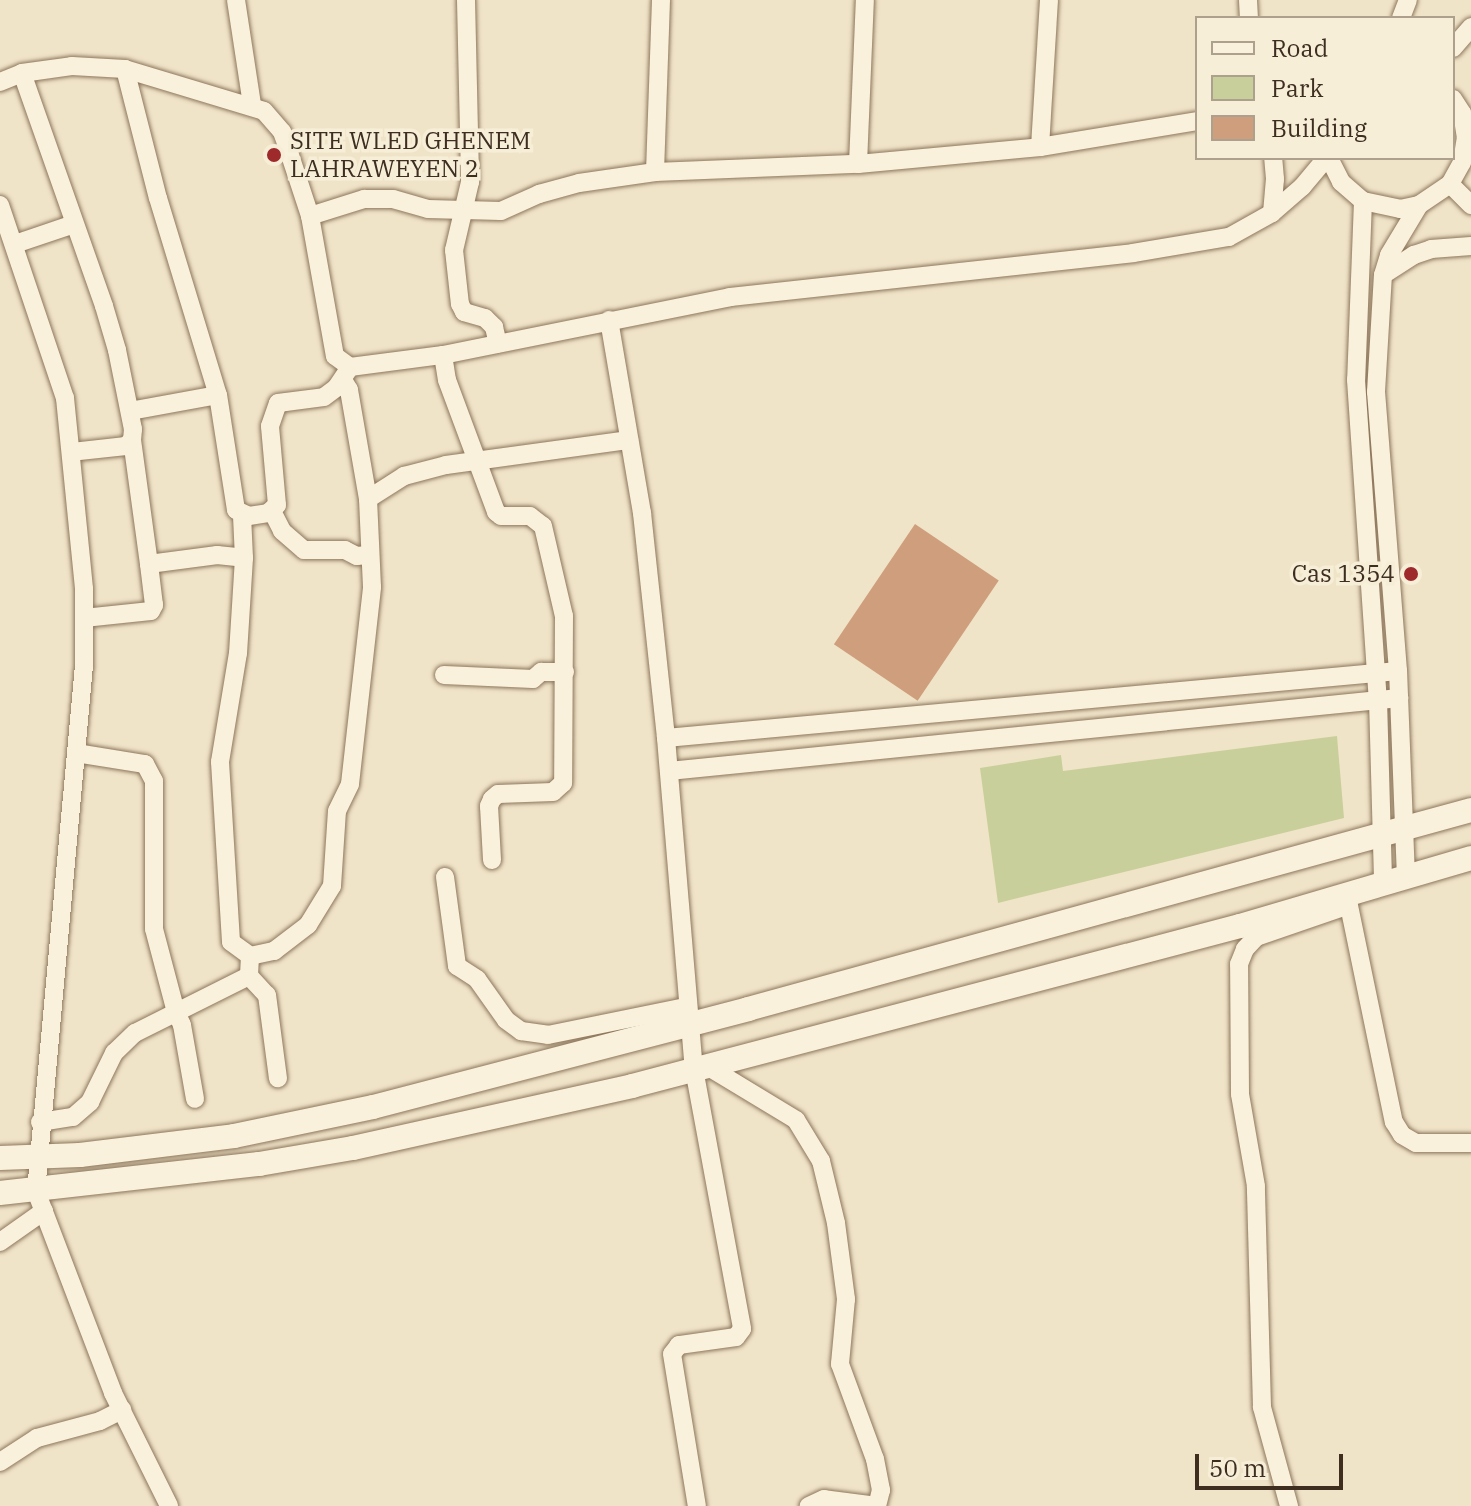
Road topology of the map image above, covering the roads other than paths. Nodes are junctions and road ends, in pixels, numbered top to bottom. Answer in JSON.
{"nodes":[{"id":1,"x":236,"y":0,"type":"edge"},
{"id":2,"x":466,"y":0,"type":"edge"},
{"id":3,"x":661,"y":0,"type":"edge"},
{"id":4,"x":865,"y":0,"type":"edge"},
{"id":5,"x":1049,"y":0,"type":"edge"},
{"id":6,"x":1471,"y":27,"type":"edge"},
{"id":7,"x":1455,"y":46,"type":"edge"},
{"id":8,"x":125,"y":69,"type":"junction"},
{"id":9,"x":22,"y":73,"type":"junction"},
{"id":10,"x":0,"y":82,"type":"edge"},
{"id":11,"x":1455,"y":102,"type":"edge"},
{"id":12,"x":252,"y":105,"type":"junction"},
{"id":13,"x":1195,"y":121,"type":"edge"},
{"id":14,"x":1040,"y":147,"type":"junction"},
{"id":15,"x":1273,"y":160,"type":"edge"},
{"id":16,"x":1326,"y":160,"type":"edge"},
{"id":17,"x":1329,"y":160,"type":"edge"},
{"id":18,"x":858,"y":164,"type":"junction"},
{"id":19,"x":655,"y":172,"type":"junction"},
{"id":20,"x":1450,"y":184,"type":"junction"},
{"id":21,"x":1363,"y":201,"type":"junction"},
{"id":22,"x":0,"y":205,"type":"edge"},
{"id":23,"x":1419,"y":205,"type":"junction"},
{"id":24,"x":1471,"y":205,"type":"edge"},
{"id":25,"x":464,"y":212,"type":"junction"},
{"id":26,"x":1272,"y":213,"type":"junction"},
{"id":27,"x":310,"y":216,"type":"junction"},
{"id":28,"x":74,"y":224,"type":"junction"},
{"id":29,"x":15,"y":244,"type":"junction"},
{"id":30,"x":1471,"y":246,"type":"edge"},
{"id":31,"x":1383,"y":275,"type":"junction"},
{"id":32,"x":609,"y":320,"type":"junction"},
{"id":33,"x":498,"y":344,"type":"junction"},
{"id":34,"x":443,"y":355,"type":"junction"},
{"id":35,"x":346,"y":374,"type":"junction"},
{"id":36,"x":218,"y":395,"type":"junction"},
{"id":37,"x":130,"y":411,"type":"junction"},
{"id":38,"x":132,"y":440,"type":"junction"},
{"id":39,"x":629,"y":440,"type":"junction"},
{"id":40,"x":72,"y":452,"type":"junction"},
{"id":41,"x":478,"y":463,"type":"junction"},
{"id":42,"x":368,"y":499,"type":"junction"},
{"id":43,"x":272,"y":511,"type":"junction"},
{"id":44,"x":242,"y":515,"type":"junction"},
{"id":45,"x":368,"y":555,"type":"junction"},
{"id":46,"x":244,"y":558,"type":"junction"},
{"id":47,"x":149,"y":564,"type":"junction"},
{"id":48,"x":84,"y":618,"type":"junction"},
{"id":49,"x":1398,"y":671,"type":"junction"},
{"id":50,"x":565,"y":672,"type":"junction"},
{"id":51,"x":1377,"y":674,"type":"junction"},
{"id":52,"x":444,"y":675,"type":"dead end"},
{"id":53,"x":1399,"y":698,"type":"junction"},
{"id":54,"x":1378,"y":700,"type":"junction"},
{"id":55,"x":666,"y":738,"type":"junction"},
{"id":56,"x":76,"y":753,"type":"junction"},
{"id":57,"x":669,"y":771,"type":"junction"},
{"id":58,"x":1471,"y":810,"type":"edge"},
{"id":59,"x":1394,"y":831,"type":"junction"},
{"id":60,"x":1471,"y":858,"type":"edge"},
{"id":61,"x":492,"y":860,"type":"dead end"},
{"id":62,"x":445,"y":877,"type":"dead end"},
{"id":63,"x":1395,"y":881,"type":"junction"},
{"id":64,"x":1348,"y":900,"type":"junction"},
{"id":65,"x":250,"y":956,"type":"junction"},
{"id":66,"x":249,"y":976,"type":"junction"},
{"id":67,"x":176,"y":1012,"type":"junction"},
{"id":68,"x":687,"y":1015,"type":"junction"},
{"id":69,"x":700,"y":1068,"type":"junction"},
{"id":70,"x":278,"y":1078,"type":"dead end"},
{"id":71,"x":195,"y":1099,"type":"dead end"},
{"id":72,"x":40,"y":1122,"type":"junction"},
{"id":73,"x":1471,"y":1143,"type":"edge"},
{"id":74,"x":0,"y":1158,"type":"edge"},
{"id":75,"x":38,"y":1159,"type":"junction"},
{"id":76,"x":0,"y":1193,"type":"edge"},
{"id":77,"x":40,"y":1201,"type":"junction"},
{"id":78,"x":0,"y":1242,"type":"edge"},
{"id":79,"x":122,"y":1410,"type":"junction"},
{"id":80,"x":0,"y":1462,"type":"edge"},
{"id":81,"x":169,"y":1506,"type":"edge"},
{"id":82,"x":697,"y":1506,"type":"edge"},
{"id":83,"x":809,"y":1506,"type":"edge"},
{"id":84,"x":1289,"y":1506,"type":"edge"}],
"edges":[{"from":1,"to":12,"type":"street"},
{"from":2,"to":25,"type":"street"},
{"from":3,"to":19,"type":"street"},
{"from":4,"to":18,"type":"street"},
{"from":5,"to":14,"type":"street"},
{"from":6,"to":7,"type":"street"},
{"from":8,"to":9,"type":"street"},
{"from":8,"to":12,"type":"street"},
{"from":8,"to":36,"type":"street"},
{"from":9,"to":10,"type":"street"},
{"from":9,"to":28,"type":"street"},
{"from":11,"to":20,"type":"street"},
{"from":12,"to":27,"type":"street"},
{"from":13,"to":14,"type":"street"},
{"from":14,"to":18,"type":"street"},
{"from":15,"to":26,"type":"street"},
{"from":16,"to":26,"type":"street"},
{"from":17,"to":21,"type":"street"},
{"from":18,"to":19,"type":"street"},
{"from":19,"to":25,"type":"street"},
{"from":20,"to":23,"type":"street"},
{"from":20,"to":24,"type":"street"},
{"from":21,"to":23,"type":"street"},
{"from":21,"to":51,"type":"street"},
{"from":22,"to":29,"type":"street"},
{"from":23,"to":31,"type":"street"},
{"from":25,"to":27,"type":"street"},
{"from":25,"to":33,"type":"street"},
{"from":26,"to":32,"type":"street"},
{"from":27,"to":35,"type":"street"},
{"from":28,"to":29,"type":"street"},
{"from":28,"to":37,"type":"street"},
{"from":29,"to":40,"type":"street"},
{"from":30,"to":31,"type":"street"},
{"from":31,"to":49,"type":"street"},
{"from":32,"to":33,"type":"street"},
{"from":32,"to":39,"type":"street"},
{"from":33,"to":34,"type":"street"},
{"from":34,"to":35,"type":"street"},
{"from":34,"to":41,"type":"street"},
{"from":35,"to":42,"type":"street"},
{"from":35,"to":43,"type":"street"},
{"from":36,"to":37,"type":"street"},
{"from":36,"to":44,"type":"street"},
{"from":37,"to":38,"type":"street"},
{"from":38,"to":40,"type":"street"},
{"from":38,"to":47,"type":"street"},
{"from":39,"to":41,"type":"street"},
{"from":39,"to":55,"type":"street"},
{"from":40,"to":48,"type":"street"},
{"from":41,"to":42,"type":"street"},
{"from":41,"to":50,"type":"street"},
{"from":42,"to":45,"type":"street"},
{"from":43,"to":44,"type":"street"},
{"from":43,"to":45,"type":"street"},
{"from":44,"to":46,"type":"street"},
{"from":45,"to":65,"type":"street"},
{"from":46,"to":47,"type":"street"},
{"from":46,"to":65,"type":"street"},
{"from":47,"to":48,"type":"street"},
{"from":48,"to":56,"type":"street"},
{"from":49,"to":51,"type":"street"},
{"from":49,"to":53,"type":"street"},
{"from":50,"to":52,"type":"street"},
{"from":50,"to":61,"type":"street"},
{"from":51,"to":54,"type":"street"},
{"from":51,"to":55,"type":"street"},
{"from":53,"to":54,"type":"street"},
{"from":53,"to":59,"type":"street"},
{"from":54,"to":57,"type":"street"},
{"from":54,"to":59,"type":"street"},
{"from":55,"to":57,"type":"street"},
{"from":56,"to":67,"type":"street"},
{"from":56,"to":72,"type":"street"},
{"from":57,"to":68,"type":"street"},
{"from":58,"to":59,"type":"street"},
{"from":59,"to":63,"type":"street"},
{"from":59,"to":68,"type":"street"},
{"from":60,"to":63,"type":"street"},
{"from":62,"to":68,"type":"street"},
{"from":63,"to":64,"type":"street"},
{"from":64,"to":69,"type":"street"},
{"from":64,"to":73,"type":"street"},
{"from":64,"to":84,"type":"street"},
{"from":65,"to":66,"type":"street"},
{"from":66,"to":67,"type":"street"},
{"from":66,"to":70,"type":"street"},
{"from":67,"to":71,"type":"street"},
{"from":67,"to":72,"type":"street"},
{"from":68,"to":69,"type":"street"},
{"from":68,"to":75,"type":"street"},
{"from":69,"to":77,"type":"street"},
{"from":69,"to":82,"type":"street"},
{"from":69,"to":83,"type":"street"},
{"from":72,"to":75,"type":"street"},
{"from":74,"to":75,"type":"street"},
{"from":75,"to":77,"type":"street"},
{"from":76,"to":77,"type":"street"},
{"from":77,"to":78,"type":"street"},
{"from":77,"to":79,"type":"street"},
{"from":79,"to":80,"type":"street"},
{"from":79,"to":81,"type":"street"}]}
